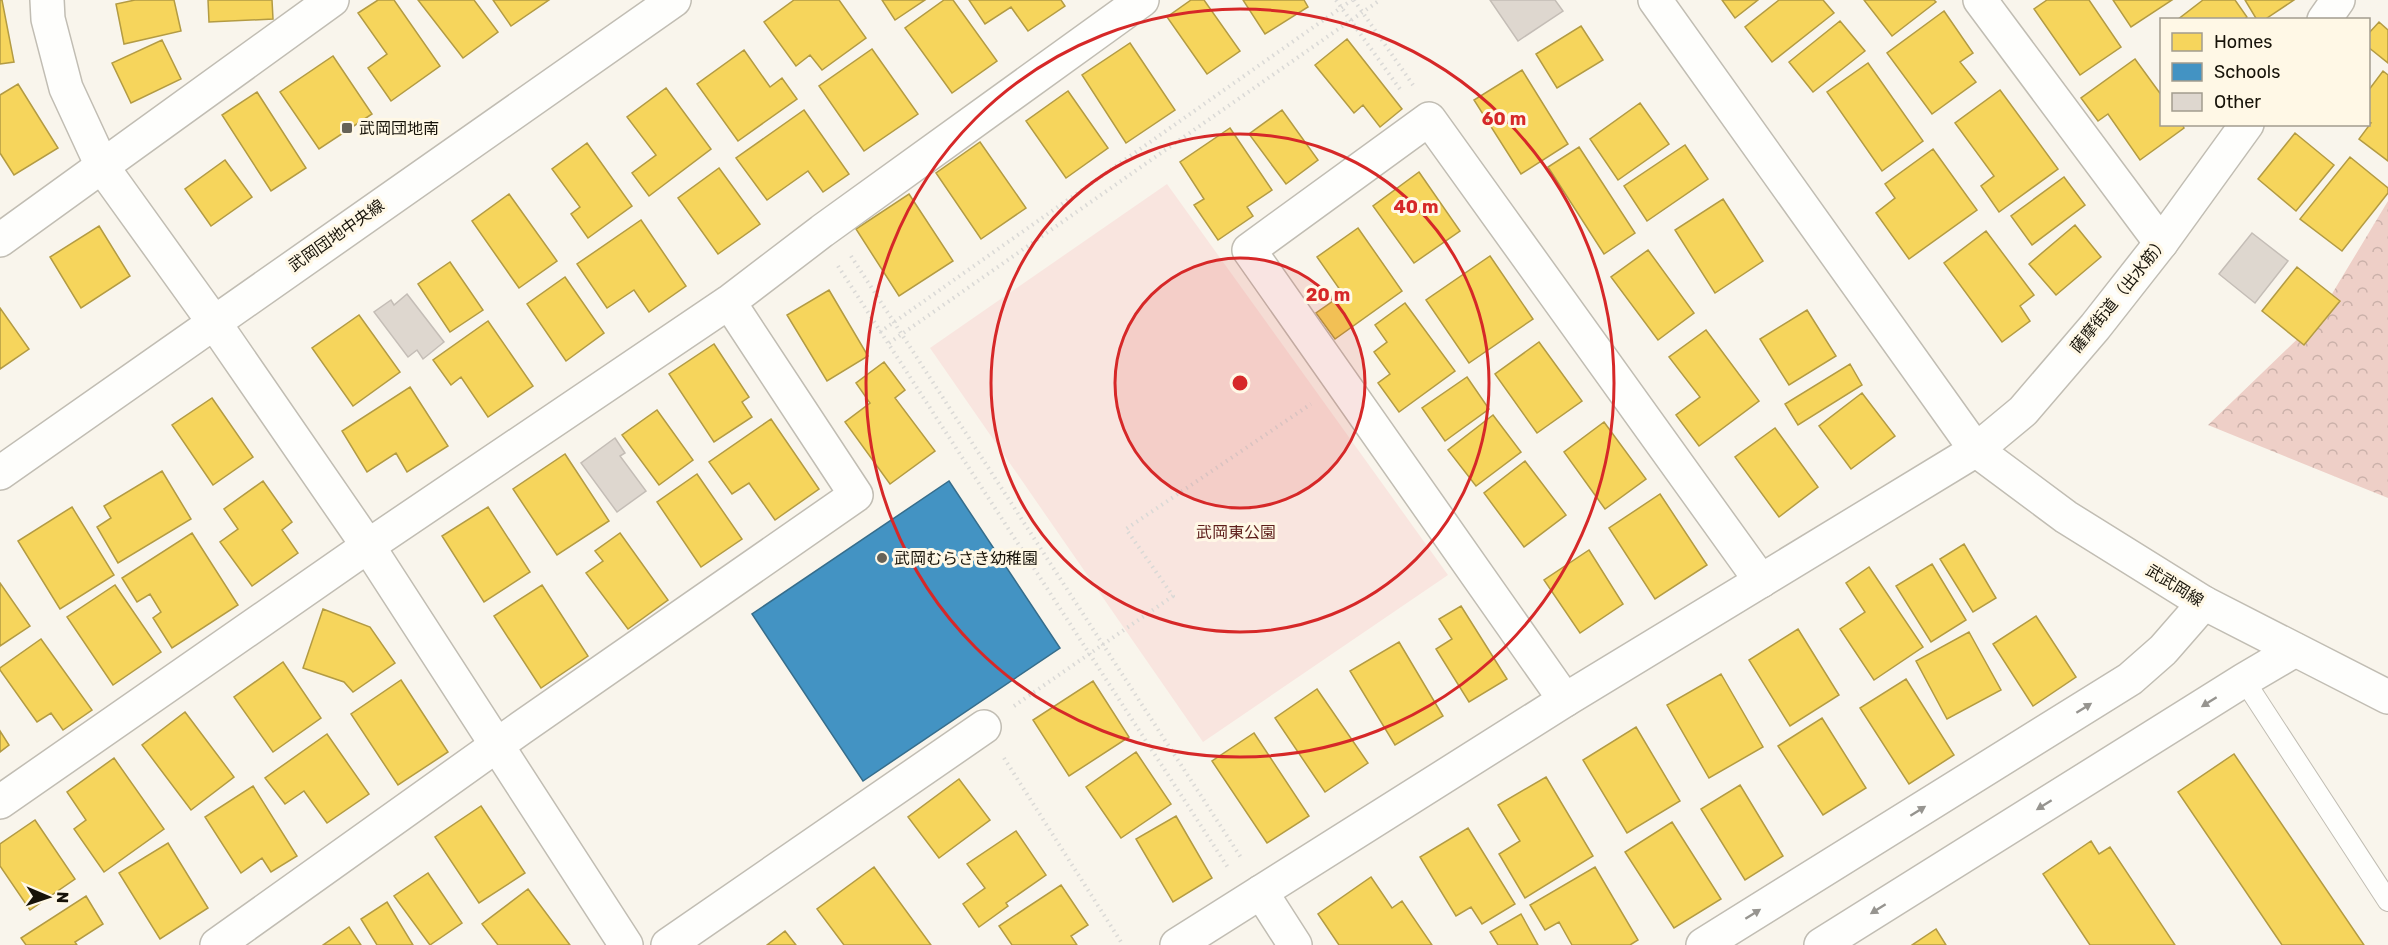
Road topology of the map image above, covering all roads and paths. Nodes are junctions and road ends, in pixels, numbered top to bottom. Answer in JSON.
{"nodes":[{"id":1,"x":47,"y":0,"type":"edge"},
{"id":2,"x":674,"y":0,"type":"edge"},
{"id":3,"x":1142,"y":0,"type":"edge"},
{"id":4,"x":1336,"y":0,"type":"edge"},
{"id":5,"x":1353,"y":0,"type":"edge"},
{"id":6,"x":1380,"y":0,"type":"edge"},
{"id":7,"x":1655,"y":0,"type":"edge"},
{"id":8,"x":2338,"y":0,"type":"edge"},
{"id":9,"x":1987,"y":2,"type":"edge"},
{"id":10,"x":315,"y":6,"type":"edge"},
{"id":11,"x":1341,"y":8,"type":"junction"},
{"id":12,"x":1363,"y":12,"type":"junction"},
{"id":13,"x":2325,"y":18,"type":"edge"},
{"id":14,"x":1351,"y":21,"type":"junction"},
{"id":15,"x":1422,"y":109,"type":"junction"},
{"id":16,"x":2246,"y":126,"type":"edge"},
{"id":17,"x":103,"y":168,"type":"junction"},
{"id":18,"x":828,"y":236,"type":"junction"},
{"id":19,"x":0,"y":240,"type":"edge"},
{"id":20,"x":2161,"y":243,"type":"junction"},
{"id":21,"x":729,"y":302,"type":"junction"},
{"id":22,"x":213,"y":321,"type":"junction"},
{"id":23,"x":892,"y":322,"type":"junction"},
{"id":24,"x":880,"y":332,"type":"junction"},
{"id":25,"x":900,"y":334,"type":"junction"},
{"id":26,"x":889,"y":343,"type":"junction"},
{"id":27,"x":1342,"y":383,"type":"junction"},
{"id":28,"x":1976,"y":450,"type":"junction"},
{"id":29,"x":0,"y":473,"type":"edge"},
{"id":30,"x":368,"y":546,"type":"junction"},
{"id":31,"x":1761,"y":581,"type":"junction"},
{"id":32,"x":2204,"y":603,"type":"junction"},
{"id":33,"x":1103,"y":645,"type":"junction"},
{"id":34,"x":2295,"y":650,"type":"junction"},
{"id":35,"x":1088,"y":655,"type":"junction"},
{"id":36,"x":2244,"y":680,"type":"junction"},
{"id":37,"x":2388,"y":697,"type":"edge"},
{"id":38,"x":1565,"y":700,"type":"junction"},
{"id":39,"x":984,"y":727,"type":"junction"},
{"id":40,"x":495,"y":746,"type":"junction"},
{"id":41,"x":0,"y":801,"type":"edge"},
{"id":42,"x":1248,"y":878,"type":"junction"},
{"id":43,"x":2388,"y":901,"type":"edge"},
{"id":44,"x":217,"y":945,"type":"edge"},
{"id":45,"x":626,"y":945,"type":"edge"},
{"id":46,"x":668,"y":945,"type":"edge"},
{"id":47,"x":1123,"y":945,"type":"edge"},
{"id":48,"x":1177,"y":945,"type":"edge"},
{"id":49,"x":1295,"y":945,"type":"edge"},
{"id":50,"x":1703,"y":945,"type":"edge"},
{"id":51,"x":1821,"y":945,"type":"edge"}],
"edges":[{"from":1,"to":17,"type":"street"},
{"from":2,"to":22,"type":"street","name":"武岡団地中央線"},
{"from":3,"to":18,"type":"street"},
{"from":4,"to":11,"type":"path"},
{"from":5,"to":11,"type":"path"},
{"from":5,"to":12,"type":"path"},
{"from":6,"to":12,"type":"path"},
{"from":7,"to":28,"type":"street","name":"武武岡線"},
{"from":8,"to":13,"type":"street"},
{"from":9,"to":20,"type":"street"},
{"from":10,"to":17,"type":"street"},
{"from":11,"to":14,"type":"path"},
{"from":11,"to":23,"type":"path"},
{"from":12,"to":14,"type":"path"},
{"from":12,"to":15,"type":"path"},
{"from":14,"to":15,"type":"path"},
{"from":14,"to":25,"type":"path"},
{"from":15,"to":27,"type":"street"},
{"from":15,"to":31,"type":"street"},
{"from":16,"to":20,"type":"street","name":"薩摩街道（出水筋）"},
{"from":17,"to":19,"type":"street"},
{"from":17,"to":22,"type":"street"},
{"from":18,"to":21,"type":"street"},
{"from":18,"to":23,"type":"path"},
{"from":18,"to":24,"type":"path"},
{"from":20,"to":28,"type":"street","name":"薩摩街道（出水筋）"},
{"from":21,"to":30,"type":"street"},
{"from":21,"to":40,"type":"street"},
{"from":22,"to":29,"type":"street","name":"武岡団地中央線"},
{"from":22,"to":30,"type":"street"},
{"from":23,"to":24,"type":"path"},
{"from":23,"to":25,"type":"path"},
{"from":24,"to":26,"type":"path"},
{"from":25,"to":26,"type":"path"},
{"from":25,"to":33,"type":"path"},
{"from":26,"to":35,"type":"path"},
{"from":27,"to":33,"type":"path"},
{"from":27,"to":38,"type":"street"},
{"from":28,"to":31,"type":"street","name":"薩摩街道（出水筋）"},
{"from":28,"to":32,"type":"street","name":"武武岡線"},
{"from":30,"to":40,"type":"street"},
{"from":30,"to":41,"type":"street"},
{"from":31,"to":38,"type":"street","name":"薩摩街道（出水筋）"},
{"from":32,"to":34,"type":"street","name":"武武岡線"},
{"from":50,"to":32,"type":"street","one_way":true},
{"from":33,"to":35,"type":"path"},
{"from":33,"to":42,"type":"path"},
{"from":34,"to":36,"type":"street"},
{"from":34,"to":37,"type":"street","name":"武武岡線"},
{"from":35,"to":39,"type":"path"},
{"from":35,"to":42,"type":"path"},
{"from":36,"to":43,"type":"lane"},
{"from":36,"to":51,"type":"street","one_way":true},
{"from":38,"to":42,"type":"street","name":"薩摩街道（出水筋）"},
{"from":39,"to":46,"type":"street"},
{"from":39,"to":47,"type":"path"},
{"from":40,"to":44,"type":"street"},
{"from":40,"to":45,"type":"street"},
{"from":42,"to":48,"type":"street","name":"薩摩街道（出水筋）"},
{"from":42,"to":49,"type":"street"}]}
